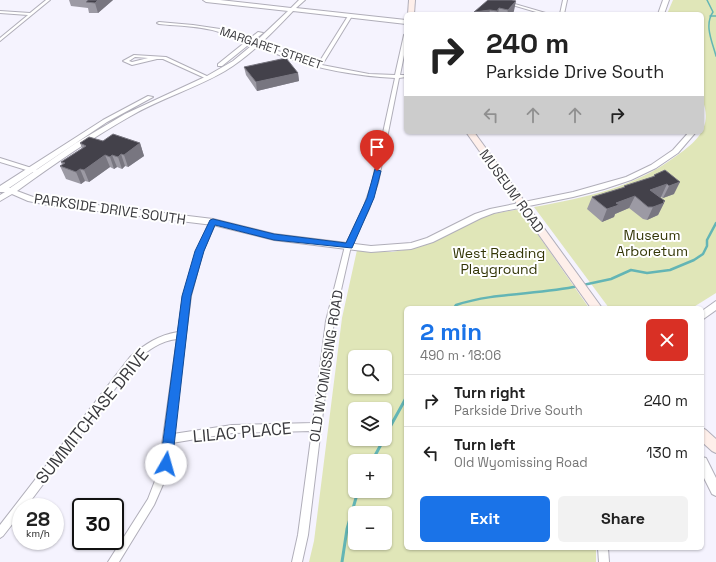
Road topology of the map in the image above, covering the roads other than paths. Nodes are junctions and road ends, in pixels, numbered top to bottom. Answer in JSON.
{"nodes":[{"id":1,"x":48,"y":0,"type":"edge"},
{"id":2,"x":206,"y":0,"type":"edge"},
{"id":3,"x":293,"y":0,"type":"edge"},
{"id":4,"x":302,"y":0,"type":"edge"},
{"id":5,"x":412,"y":0,"type":"edge"},
{"id":6,"x":497,"y":0,"type":"edge"},
{"id":7,"x":565,"y":0,"type":"edge"},
{"id":8,"x":666,"y":0,"type":"edge"},
{"id":9,"x":284,"y":8,"type":"junction"},
{"id":10,"x":292,"y":9,"type":"junction"},
{"id":11,"x":0,"y":12,"type":"edge"},
{"id":12,"x":411,"y":12,"type":"edge"},
{"id":13,"x":540,"y":12,"type":"edge"},
{"id":14,"x":562,"y":12,"type":"edge"},
{"id":15,"x":662,"y":12,"type":"edge"},
{"id":16,"x":31,"y":14,"type":"junction"},
{"id":17,"x":350,"y":16,"type":"junction"},
{"id":18,"x":404,"y":22,"type":"edge"},
{"id":19,"x":159,"y":23,"type":"dead end"},
{"id":20,"x":0,"y":40,"type":"edge"},
{"id":21,"x":252,"y":43,"type":"junction"},
{"id":22,"x":404,"y":43,"type":"edge"},
{"id":23,"x":155,"y":58,"type":"junction"},
{"id":24,"x":318,"y":66,"type":"junction"},
{"id":25,"x":202,"y":74,"type":"junction"},
{"id":26,"x":404,"y":76,"type":"edge"},
{"id":27,"x":398,"y":77,"type":"junction"},
{"id":28,"x":209,"y":78,"type":"junction"},
{"id":29,"x":471,"y":134,"type":"edge"},
{"id":30,"x":692,"y":134,"type":"edge"},
{"id":31,"x":0,"y":160,"type":"edge"},
{"id":32,"x":31,"y":169,"type":"junction"},
{"id":33,"x":39,"y":172,"type":"junction"},
{"id":34,"x":1,"y":189,"type":"edge"},
{"id":35,"x":11,"y":192,"type":"junction"},
{"id":36,"x":0,"y":199,"type":"edge"},
{"id":37,"x":523,"y":204,"type":"junction"},
{"id":38,"x":213,"y":222,"type":"junction"},
{"id":39,"x":348,"y":246,"type":"junction"},
{"id":40,"x":716,"y":305,"type":"edge"},
{"id":41,"x":596,"y":306,"type":"edge"},
{"id":42,"x":704,"y":314,"type":"edge"},
{"id":43,"x":181,"y":335,"type":"junction"},
{"id":44,"x":316,"y":427,"type":"junction"},
{"id":45,"x":704,"y":436,"type":"edge"},
{"id":46,"x":169,"y":439,"type":"junction"},
{"id":47,"x":716,"y":447,"type":"edge"},
{"id":48,"x":704,"y":466,"type":"edge"},
{"id":49,"x":716,"y":490,"type":"edge"},
{"id":50,"x":0,"y":533,"type":"edge"},
{"id":51,"x":603,"y":550,"type":"edge"},
{"id":52,"x":113,"y":562,"type":"edge"},
{"id":53,"x":297,"y":562,"type":"edge"},
{"id":54,"x":604,"y":562,"type":"edge"}],
"edges":[{"from":1,"to":16,"type":"street"},
{"from":2,"to":9,"type":"street"},
{"from":3,"to":9,"type":"street"},
{"from":4,"to":10,"type":"street"},
{"from":5,"to":12,"type":"main road"},
{"from":6,"to":13,"type":"street"},
{"from":7,"to":14,"type":"street"},
{"from":8,"to":15,"type":"street"},
{"from":9,"to":10,"type":"street"},
{"from":9,"to":21,"type":"street"},
{"from":10,"to":17,"type":"street"},
{"from":10,"to":21,"type":"street"},
{"from":11,"to":16,"type":"street"},
{"from":16,"to":20,"type":"street"},
{"from":17,"to":18,"type":"street"},
{"from":17,"to":24,"type":"street"},
{"from":19,"to":21,"type":"street","name":"MARGARET STREET"},
{"from":21,"to":24,"type":"street","name":"MARGARET STREET"},
{"from":21,"to":25,"type":"street"},
{"from":21,"to":28,"type":"street"},
{"from":22,"to":27,"type":"street","name":"OLD WYOMISSING ROAD"},
{"from":23,"to":23,"type":"street"},
{"from":23,"to":25,"type":"street"},
{"from":24,"to":27,"type":"street","name":"MARGARET STREET"},
{"from":25,"to":28,"type":"street"},
{"from":25,"to":32,"type":"street"},
{"from":26,"to":27,"type":"street","name":"MARGARET STREET"},
{"from":27,"to":39,"type":"street","name":"OLD WYOMISSING ROAD"},
{"from":28,"to":33,"type":"street"},
{"from":29,"to":37,"type":"main road","name":"MUSEUM ROAD"},
{"from":30,"to":37,"type":"street","name":"PARKSIDE DRIVE SOUTH"},
{"from":31,"to":32,"type":"street"},
{"from":32,"to":33,"type":"street"},
{"from":32,"to":34,"type":"street"},
{"from":33,"to":35,"type":"street"},
{"from":34,"to":35,"type":"street","name":"PARKSIDE DRIVE SOUTH"},
{"from":35,"to":36,"type":"street"},
{"from":35,"to":38,"type":"street","name":"PARKSIDE DRIVE SOUTH"},
{"from":37,"to":39,"type":"street","name":"PARKSIDE DRIVE SOUTH"},
{"from":37,"to":41,"type":"main road","name":"MUSEUM ROAD"},
{"from":38,"to":39,"type":"street","name":"PARKSIDE DRIVE SOUTH"},
{"from":38,"to":43,"type":"street"},
{"from":39,"to":44,"type":"street","name":"OLD WYOMISSING ROAD"},
{"from":40,"to":42,"type":"street"},
{"from":43,"to":46,"type":"street"},
{"from":43,"to":50,"type":"street","name":"SUMMITCHASE DRIVE"},
{"from":44,"to":46,"type":"street","name":"LILAC PLACE"},
{"from":44,"to":53,"type":"street","name":"OLD WYOMISSING ROAD"},
{"from":45,"to":47,"type":"main road"},
{"from":46,"to":52,"type":"street"},
{"from":48,"to":49,"type":"street"},
{"from":51,"to":54,"type":"street"}]}
